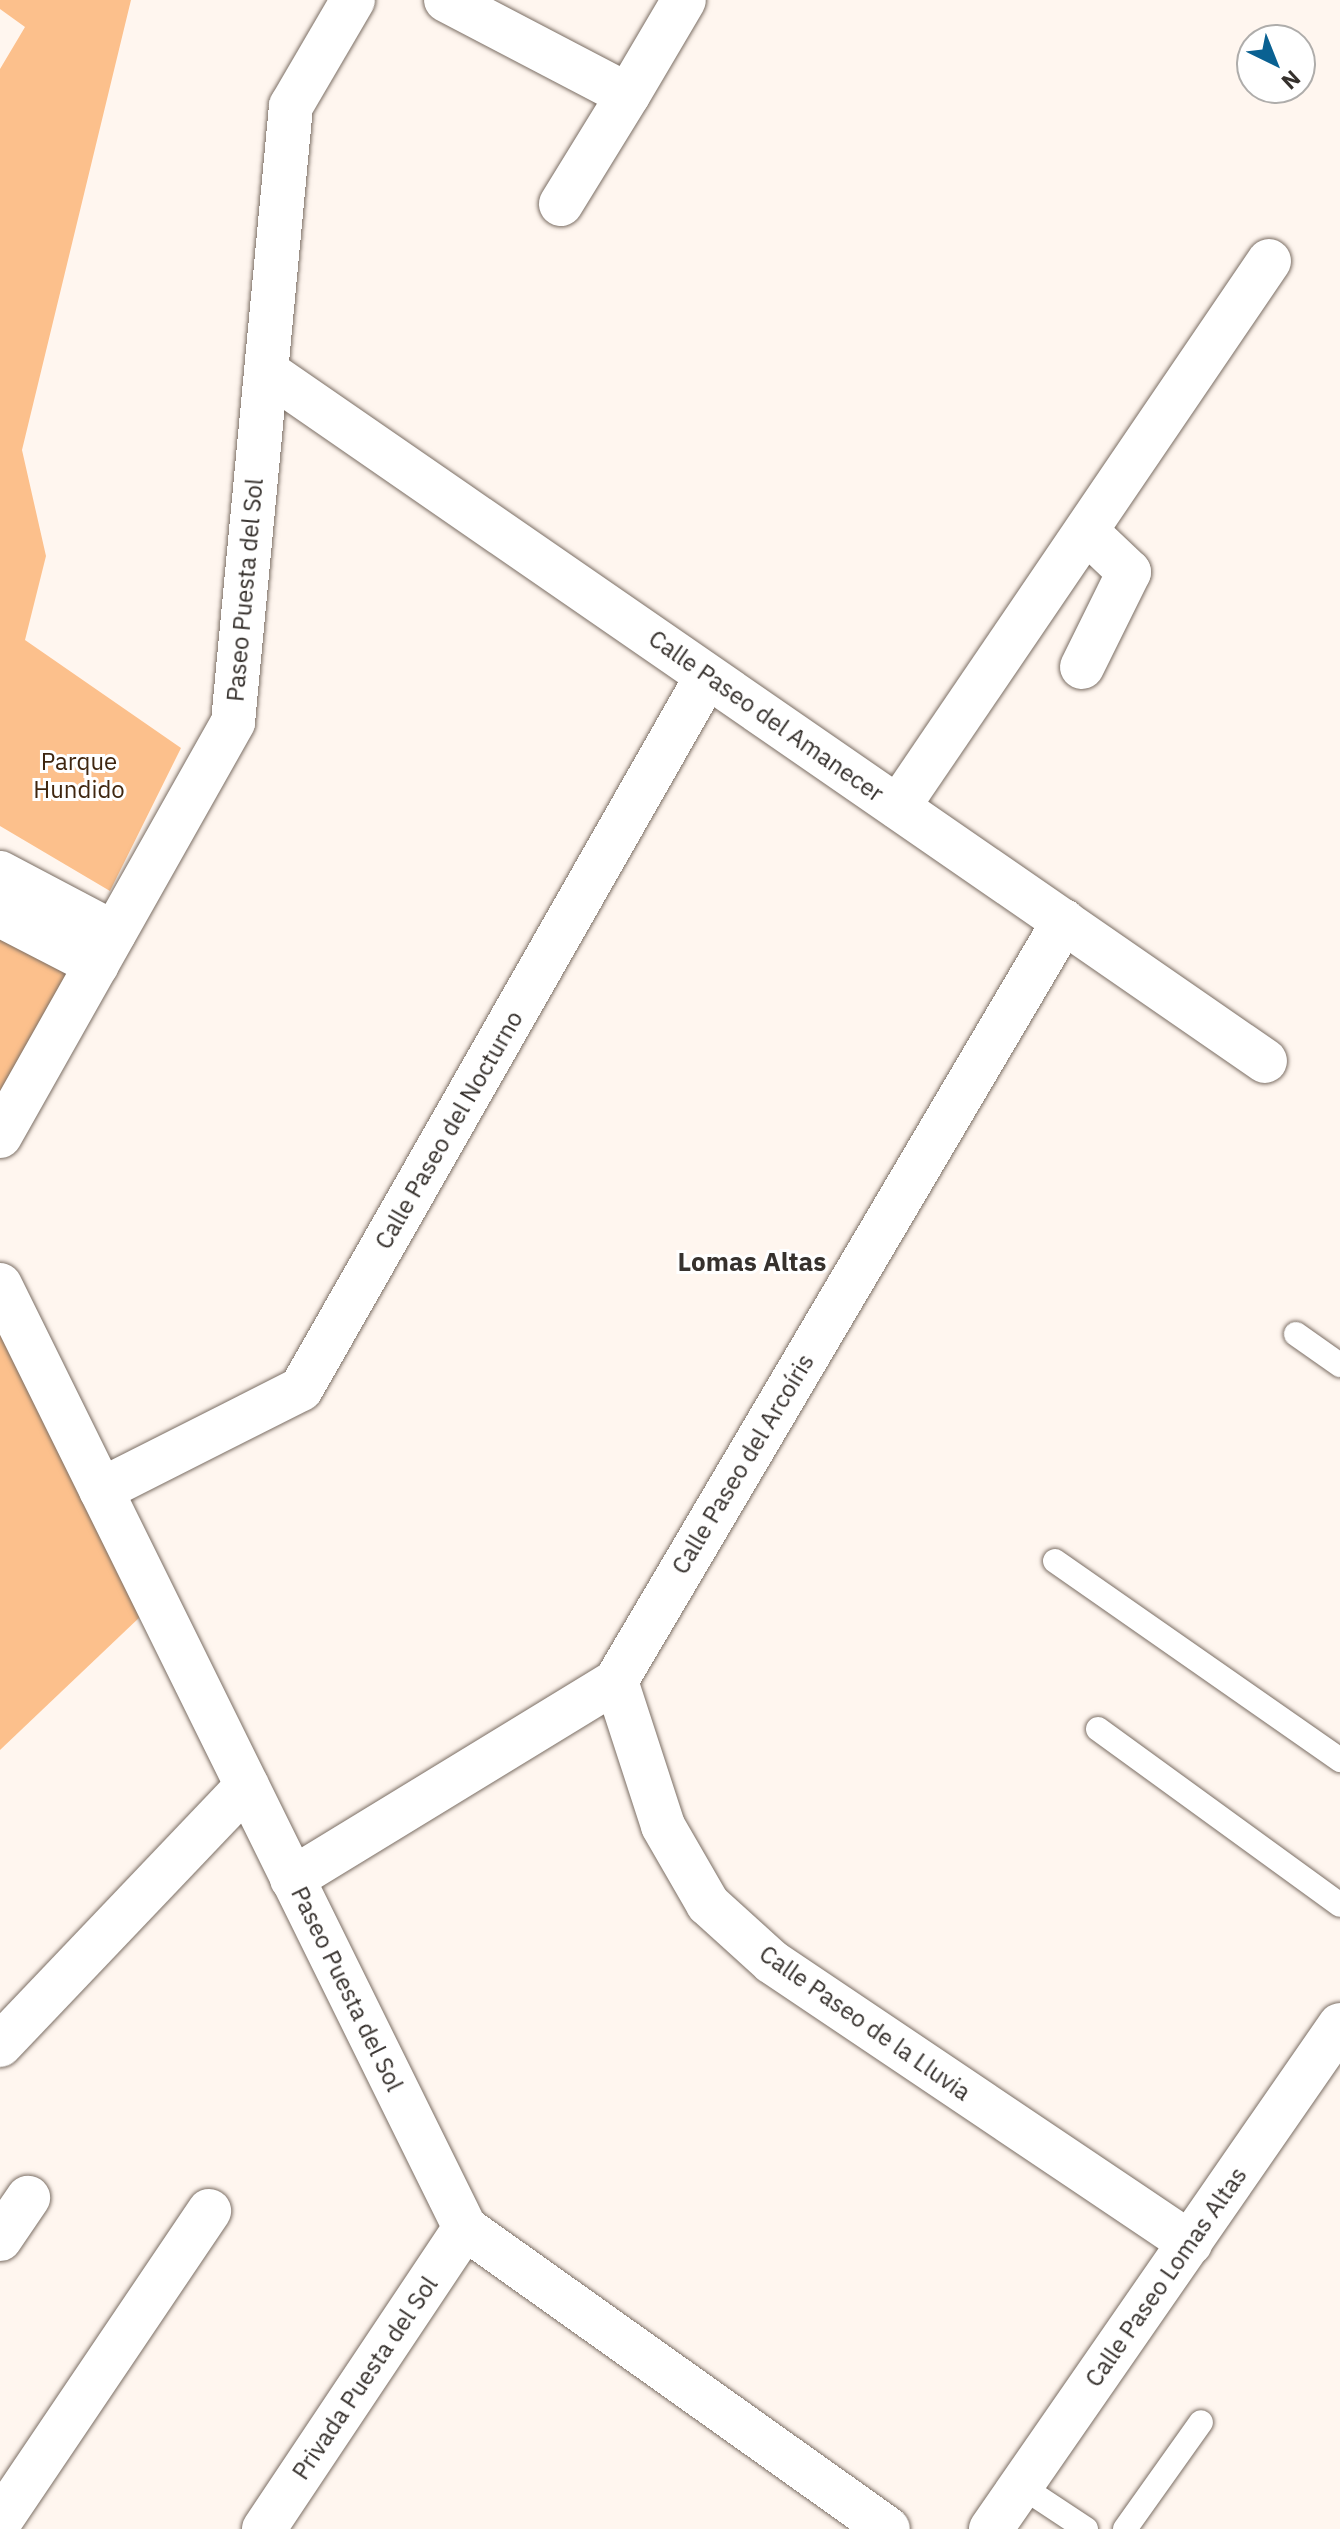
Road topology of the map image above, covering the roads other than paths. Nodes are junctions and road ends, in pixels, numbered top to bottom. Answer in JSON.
{"nodes":[{"id":1,"x":353,"y":0,"type":"edge"},
{"id":2,"x":446,"y":0,"type":"edge"},
{"id":3,"x":684,"y":0,"type":"edge"},
{"id":4,"x":628,"y":95,"type":"junction"},
{"id":5,"x":561,"y":204,"type":"dead end"},
{"id":6,"x":1269,"y":261,"type":"dead end"},
{"id":7,"x":266,"y":371,"type":"junction"},
{"id":8,"x":1086,"y":531,"type":"junction"},
{"id":9,"x":1082,"y":667,"type":"dead end"},
{"id":10,"x":707,"y":676,"type":"junction"},
{"id":11,"x":898,"y":807,"type":"junction"},
{"id":12,"x":0,"y":873,"type":"edge"},
{"id":13,"x":0,"y":915,"type":"edge"},
{"id":14,"x":1064,"y":921,"type":"junction"},
{"id":15,"x":106,"y":949,"type":"junction"},
{"id":16,"x":1265,"y":1061,"type":"dead end"},
{"id":17,"x":0,"y":1136,"type":"edge"},
{"id":18,"x":0,"y":1285,"type":"edge"},
{"id":19,"x":1296,"y":1334,"type":"dead end"},
{"id":20,"x":1340,"y":1365,"type":"edge"},
{"id":21,"x":101,"y":1490,"type":"junction"},
{"id":22,"x":1055,"y":1561,"type":"dead end"},
{"id":23,"x":616,"y":1681,"type":"junction"},
{"id":24,"x":1098,"y":1729,"type":"dead end"},
{"id":25,"x":1340,"y":1760,"type":"edge"},
{"id":26,"x":247,"y":1786,"type":"junction"},
{"id":27,"x":292,"y":1879,"type":"junction"},
{"id":28,"x":1340,"y":1905,"type":"edge"},
{"id":29,"x":1340,"y":2027,"type":"edge"},
{"id":30,"x":0,"y":2045,"type":"edge"},
{"id":31,"x":28,"y":2198,"type":"dead end"},
{"id":32,"x":209,"y":2211,"type":"dead end"},
{"id":33,"x":465,"y":2228,"type":"junction"},
{"id":34,"x":0,"y":2239,"type":"edge"},
{"id":35,"x":1190,"y":2243,"type":"junction"},
{"id":36,"x":1201,"y":2422,"type":"dead end"},
{"id":37,"x":1021,"y":2486,"type":"junction"},
{"id":38,"x":0,"y":2520,"type":"edge"},
{"id":39,"x":9,"y":2529,"type":"edge"},
{"id":40,"x":264,"y":2529,"type":"edge"},
{"id":41,"x":888,"y":2529,"type":"edge"},
{"id":42,"x":991,"y":2529,"type":"edge"},
{"id":43,"x":1086,"y":2529,"type":"edge"},
{"id":44,"x":1125,"y":2529,"type":"edge"}],
"edges":[{"from":1,"to":7,"type":"street","name":"Paseo Puesta del Sol"},
{"from":2,"to":4,"type":"street"},
{"from":3,"to":4,"type":"street"},
{"from":4,"to":5,"type":"street"},
{"from":6,"to":8,"type":"street"},
{"from":7,"to":10,"type":"street","name":"Calle Paseo del Amanecer"},
{"from":7,"to":15,"type":"street","name":"Paseo Puesta del Sol"},
{"from":8,"to":9,"type":"street"},
{"from":8,"to":11,"type":"street"},
{"from":10,"to":11,"type":"street","name":"Calle Paseo del Amanecer"},
{"from":10,"to":21,"type":"street","name":"Calle Paseo del Nocturno"},
{"from":11,"to":14,"type":"street","name":"Calle Paseo del Amanecer"},
{"from":12,"to":15,"type":"street"},
{"from":13,"to":15,"type":"street"},
{"from":14,"to":16,"type":"street","name":"Calle Paseo del Amanecer"},
{"from":14,"to":23,"type":"street","name":"Calle Paseo del Arcoíris"},
{"from":15,"to":17,"type":"street","name":"Paseo Puesta del Sol"},
{"from":18,"to":21,"type":"street","name":"Paseo Puesta del Sol"},
{"from":19,"to":20,"type":"lane"},
{"from":21,"to":26,"type":"street","name":"Paseo Puesta del Sol"},
{"from":22,"to":25,"type":"lane"},
{"from":23,"to":27,"type":"street","name":"Calle Paseo del Arcoíris"},
{"from":23,"to":35,"type":"street","name":"Calle Paseo de la Lluvia"},
{"from":24,"to":28,"type":"lane"},
{"from":26,"to":27,"type":"street","name":"Paseo Puesta del Sol"},
{"from":26,"to":30,"type":"street"},
{"from":27,"to":33,"type":"street","name":"Paseo Puesta del Sol"},
{"from":29,"to":35,"type":"street","name":"Calle Paseo Lomas Altas"},
{"from":31,"to":34,"type":"street"},
{"from":32,"to":38,"type":"street"},
{"from":33,"to":40,"type":"street","name":"Privada Puesta del Sol"},
{"from":33,"to":41,"type":"street","name":"Paseo Puesta del Sol"},
{"from":35,"to":37,"type":"street","name":"Calle Paseo Lomas Altas"},
{"from":36,"to":44,"type":"lane"},
{"from":37,"to":42,"type":"street","name":"Calle Paseo Lomas Altas"},
{"from":37,"to":43,"type":"lane"},
{"from":38,"to":39,"type":"street"}]}
